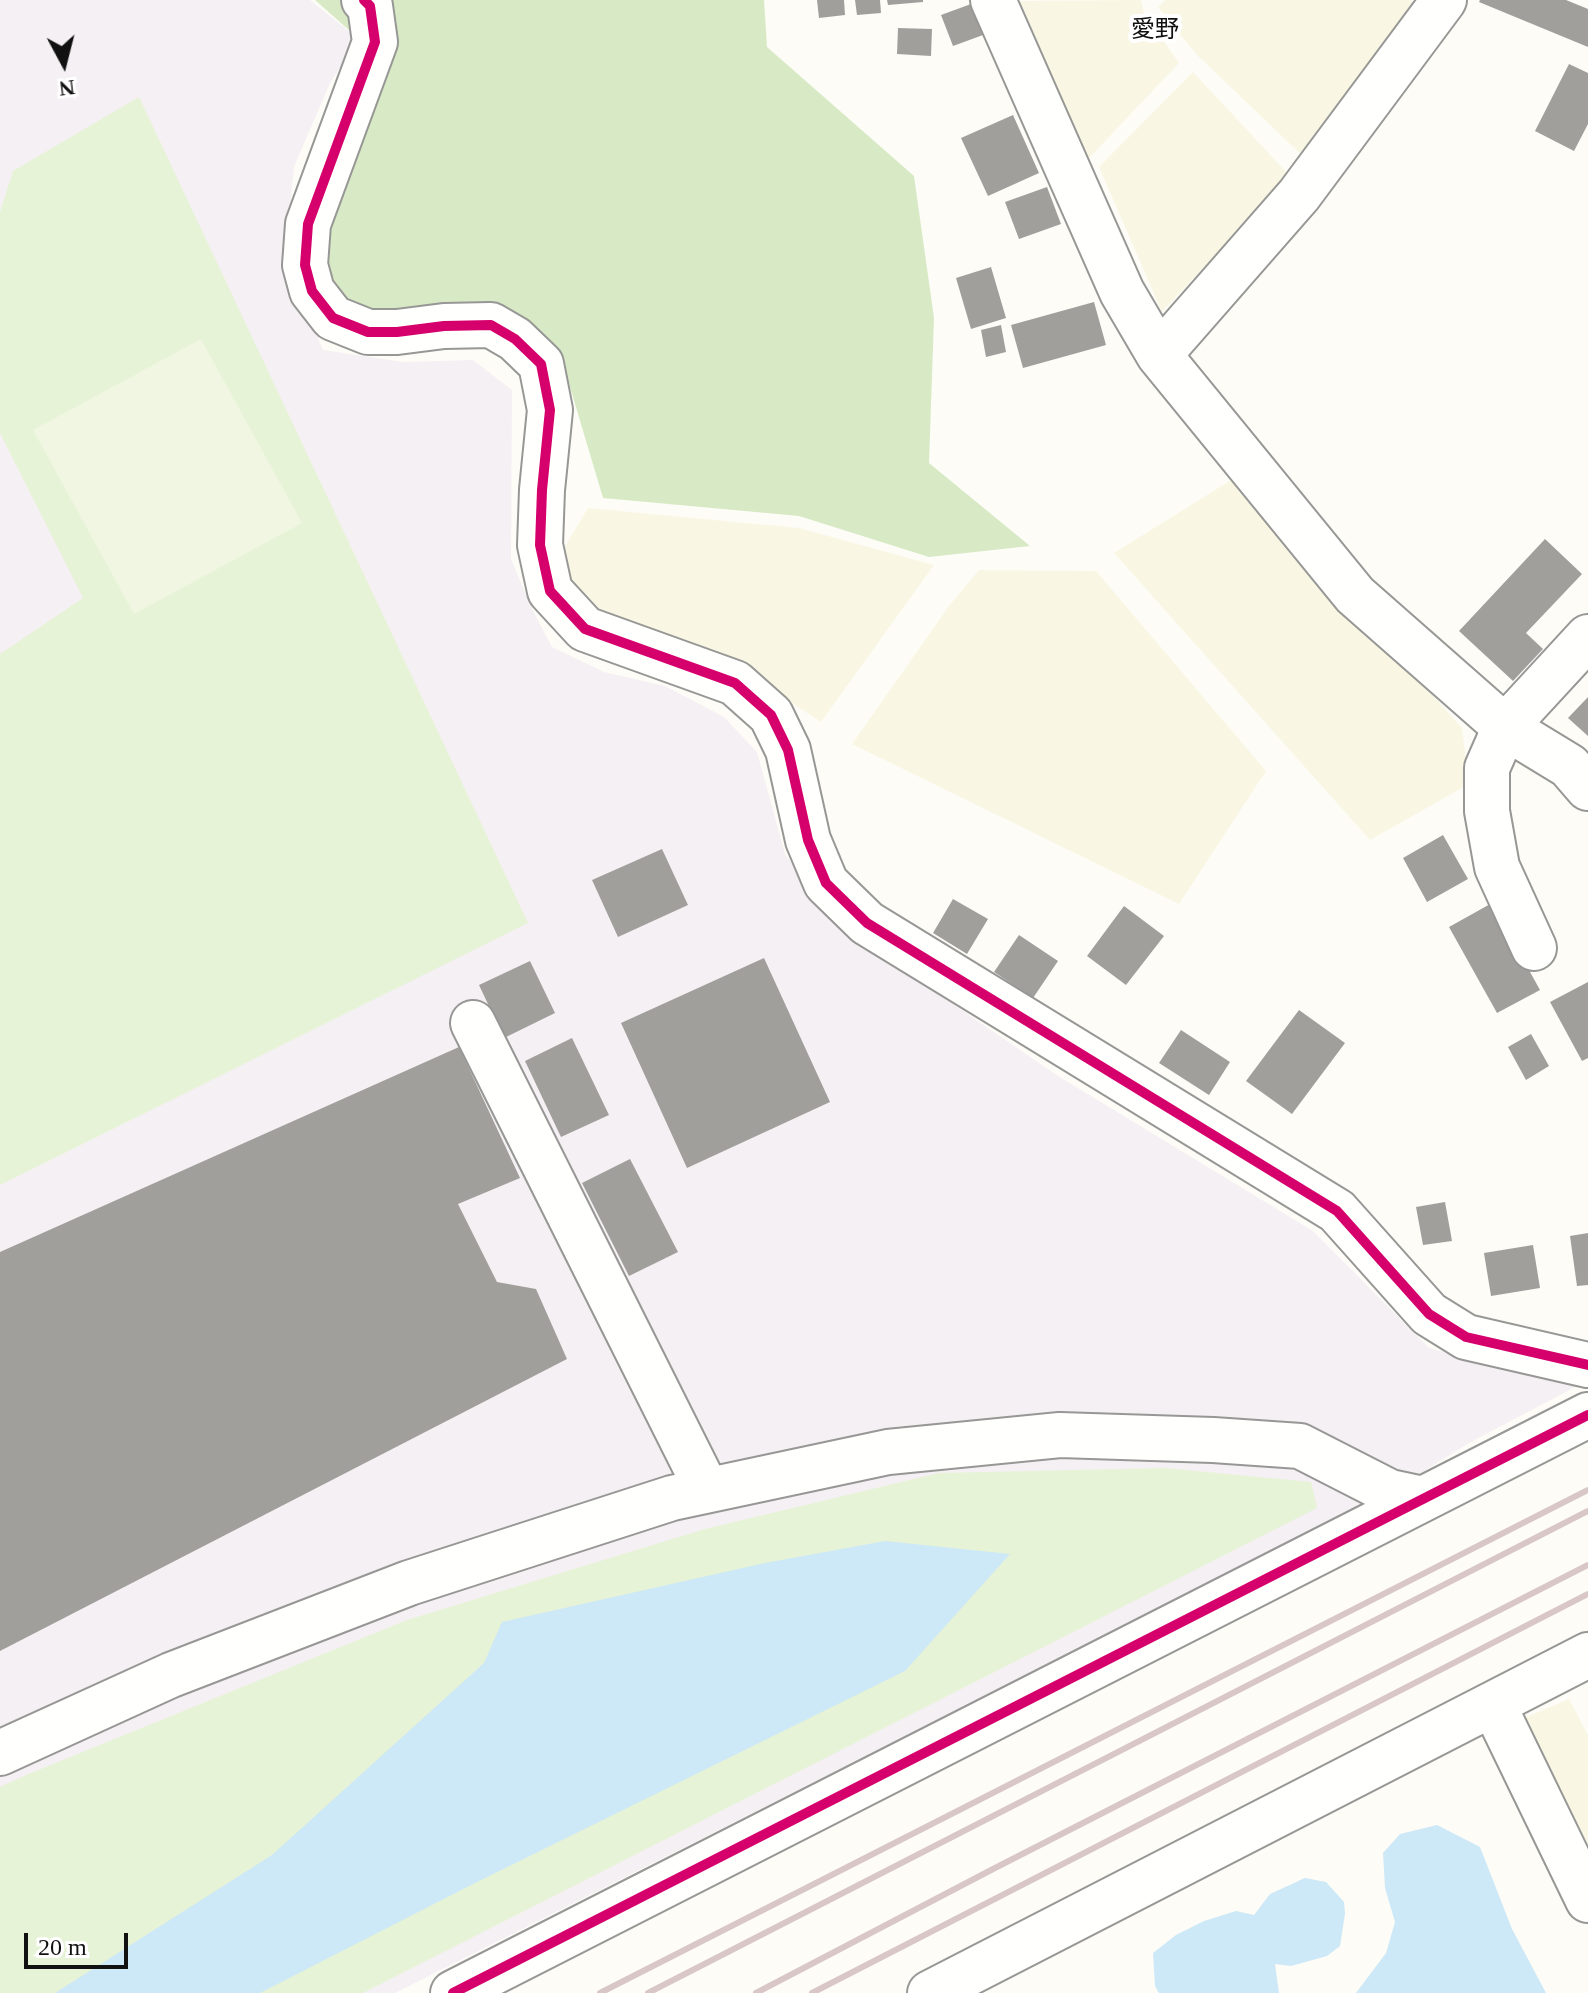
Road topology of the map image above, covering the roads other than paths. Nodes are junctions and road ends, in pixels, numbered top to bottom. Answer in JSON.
{"nodes":[{"id":1,"x":364,"y":0,"type":"edge"},
{"id":2,"x":993,"y":0,"type":"edge"},
{"id":3,"x":1444,"y":0,"type":"edge"},
{"id":4,"x":1159,"y":355,"type":"junction"},
{"id":5,"x":1588,"y":637,"type":"edge"},
{"id":6,"x":1505,"y":727,"type":"junction"},
{"id":7,"x":1588,"y":788,"type":"edge"},
{"id":8,"x":1534,"y":948,"type":"dead end"},
{"id":9,"x":473,"y":1023,"type":"dead end"},
{"id":10,"x":1588,"y":1365,"type":"edge"},
{"id":11,"x":1588,"y":1415,"type":"edge"},
{"id":12,"x":707,"y":1490,"type":"junction"},
{"id":13,"x":1423,"y":1499,"type":"junction"},
{"id":14,"x":1588,"y":1655,"type":"edge"},
{"id":15,"x":1493,"y":1704,"type":"junction"},
{"id":16,"x":0,"y":1753,"type":"edge"},
{"id":17,"x":1588,"y":1900,"type":"edge"},
{"id":18,"x":453,"y":1993,"type":"edge"},
{"id":19,"x":930,"y":1993,"type":"edge"}],
"edges":[{"from":1,"to":10,"type":"street"},
{"from":2,"to":4,"type":"street"},
{"from":3,"to":4,"type":"street"},
{"from":4,"to":6,"type":"street"},
{"from":5,"to":6,"type":"street"},
{"from":6,"to":7,"type":"street"},
{"from":6,"to":8,"type":"street"},
{"from":9,"to":12,"type":"street"},
{"from":11,"to":13,"type":"street"},
{"from":12,"to":13,"type":"street"},
{"from":12,"to":16,"type":"street"},
{"from":13,"to":18,"type":"street"},
{"from":14,"to":15,"type":"street"},
{"from":15,"to":17,"type":"street"},
{"from":15,"to":19,"type":"street"}]}
